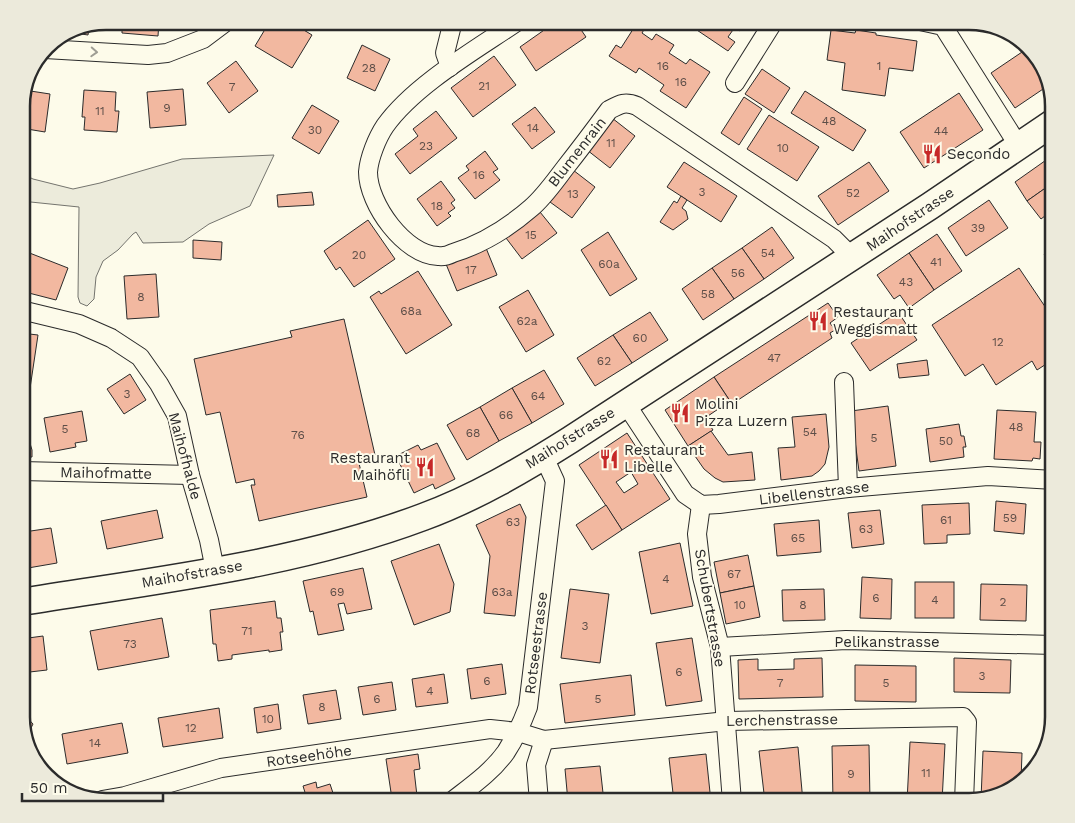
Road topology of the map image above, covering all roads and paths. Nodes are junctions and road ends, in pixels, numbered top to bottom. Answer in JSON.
{"nodes":[{"id":1,"x":214,"y":30,"type":"edge"},
{"id":2,"x":451,"y":30,"type":"edge"},
{"id":3,"x":505,"y":30,"type":"edge"},
{"id":4,"x":768,"y":30,"type":"edge"},
{"id":5,"x":946,"y":30,"type":"edge"},
{"id":6,"x":55,"y":50,"type":"edge"},
{"id":7,"x":450,"y":67,"type":"junction"},
{"id":8,"x":735,"y":83,"type":"dead end"},
{"id":9,"x":1045,"y":128,"type":"edge"},
{"id":10,"x":1018,"y":145,"type":"junction"},
{"id":11,"x":852,"y":257,"type":"junction"},
{"id":12,"x":30,"y":312,"type":"edge"},
{"id":13,"x":844,"y":382,"type":"dead end"},
{"id":14,"x":626,"y":404,"type":"junction"},
{"id":15,"x":544,"y":456,"type":"junction"},
{"id":16,"x":30,"y":471,"type":"edge"},
{"id":17,"x":190,"y":475,"type":"junction"},
{"id":18,"x":1045,"y":479,"type":"edge"},
{"id":19,"x":848,"y":488,"type":"junction"},
{"id":20,"x":701,"y":504,"type":"junction"},
{"id":21,"x":215,"y":570,"type":"junction"},
{"id":22,"x":30,"y":601,"type":"edge"},
{"id":23,"x":1045,"y":645,"type":"edge"},
{"id":24,"x":720,"y":647,"type":"junction"},
{"id":25,"x":727,"y":721,"type":"junction"},
{"id":26,"x":518,"y":732,"type":"junction"},
{"id":27,"x":544,"y":740,"type":"junction"},
{"id":28,"x":135,"y":793,"type":"edge"},
{"id":29,"x":463,"y":793,"type":"edge"},
{"id":30,"x":538,"y":793,"type":"edge"},
{"id":31,"x":731,"y":793,"type":"edge"},
{"id":32,"x":964,"y":793,"type":"edge"}],
"edges":[{"from":6,"to":1,"type":"street","one_way":true},
{"from":2,"to":7,"type":"street"},
{"from":3,"to":7,"type":"street"},
{"from":4,"to":8,"type":"street"},
{"from":5,"to":10,"type":"street"},
{"from":7,"to":11,"type":"street","name":"Blumenrain"},
{"from":9,"to":10,"type":"main road","name":"Maihofstrasse"},
{"from":10,"to":11,"type":"main road","name":"Maihofstrasse"},
{"from":11,"to":14,"type":"main road","name":"Maihofstrasse"},
{"from":12,"to":17,"type":"street","name":"Maihofhalde"},
{"from":13,"to":19,"type":"street"},
{"from":14,"to":15,"type":"main road","name":"Maihofstrasse"},
{"from":14,"to":20,"type":"street"},
{"from":15,"to":21,"type":"main road","name":"Maihofstrasse"},
{"from":15,"to":26,"type":"street","name":"Rotseestrasse"},
{"from":16,"to":17,"type":"street","name":"Maihofmatte"},
{"from":17,"to":21,"type":"street","name":"Maihofhalde"},
{"from":18,"to":19,"type":"street","name":"Libellenstrasse"},
{"from":19,"to":20,"type":"street","name":"Libellenstrasse"},
{"from":20,"to":24,"type":"street","name":"Schubertstrasse"},
{"from":21,"to":22,"type":"main road","name":"Maihofstrasse"},
{"from":23,"to":24,"type":"street","name":"Pelikanstrasse"},
{"from":24,"to":25,"type":"street","name":"Schubertstrasse"},
{"from":25,"to":27,"type":"street","name":"Lerchenstrasse"},
{"from":25,"to":31,"type":"street","name":"Schubertstrasse"},
{"from":25,"to":32,"type":"street","name":"Lerchenstrasse"},
{"from":26,"to":27,"type":"street","name":"Lerchenstrasse"},
{"from":26,"to":28,"type":"street","name":"Rotseehöhe"},
{"from":26,"to":29,"type":"street","name":"Rotseestrasse"},
{"from":27,"to":30,"type":"street"}]}
